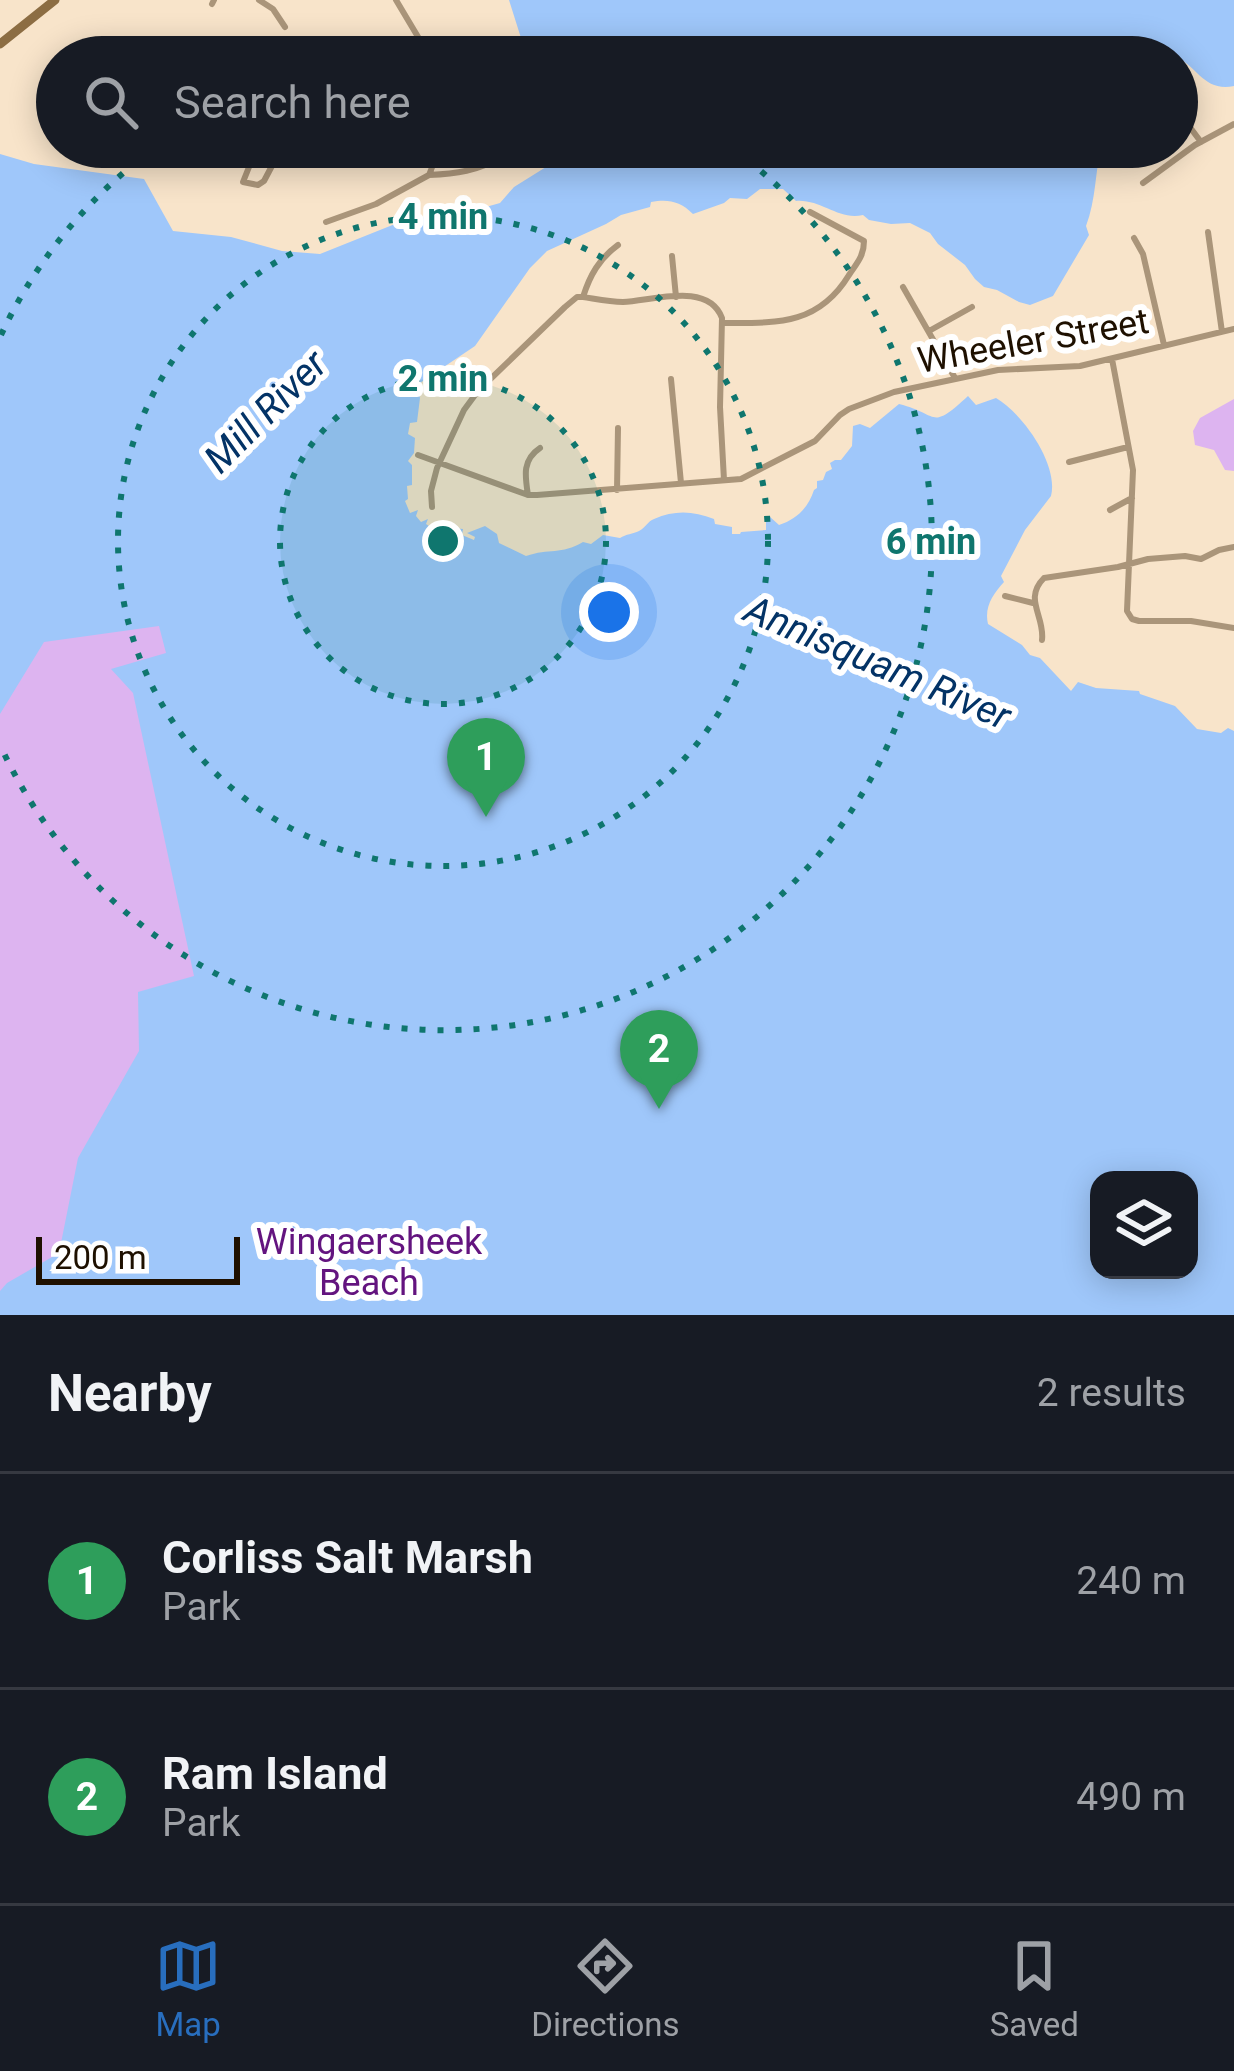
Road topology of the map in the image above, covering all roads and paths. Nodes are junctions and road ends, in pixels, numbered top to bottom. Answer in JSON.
{"nodes":[{"id":1,"x":55,"y":0,"type":"edge"},
{"id":2,"x":259,"y":0,"type":"edge"},
{"id":3,"x":396,"y":0,"type":"edge"},
{"id":4,"x":284,"y":27,"type":"dead end"},
{"id":5,"x":417,"y":36,"type":"edge"},
{"id":6,"x":0,"y":44,"type":"edge"},
{"id":7,"x":1234,"y":124,"type":"edge"},
{"id":8,"x":1198,"y":138,"type":"edge"},
{"id":9,"x":1201,"y":142,"type":"junction"},
{"id":10,"x":1198,"y":144,"type":"edge"},
{"id":11,"x":248,"y":168,"type":"edge"},
{"id":12,"x":271,"y":168,"type":"edge"},
{"id":13,"x":432,"y":168,"type":"edge"},
{"id":14,"x":477,"y":168,"type":"edge"},
{"id":15,"x":1164,"y":168,"type":"edge"},
{"id":16,"x":429,"y":175,"type":"junction"},
{"id":17,"x":1143,"y":183,"type":"dead end"},
{"id":18,"x":810,"y":212,"type":"dead end"},
{"id":19,"x":326,"y":222,"type":"dead end"},
{"id":20,"x":1208,"y":232,"type":"dead end"},
{"id":21,"x":1135,"y":238,"type":"dead end"},
{"id":22,"x":617,"y":245,"type":"dead end"},
{"id":23,"x":671,"y":256,"type":"dead end"},
{"id":24,"x":903,"y":287,"type":"dead end"},
{"id":25,"x":583,"y":297,"type":"junction"},
{"id":26,"x":676,"y":297,"type":"junction"},
{"id":27,"x":972,"y":307,"type":"dead end"},
{"id":28,"x":722,"y":323,"type":"junction"},
{"id":29,"x":1234,"y":329,"type":"edge"},
{"id":30,"x":929,"y":332,"type":"junction"},
{"id":31,"x":1222,"y":332,"type":"junction"},
{"id":32,"x":1164,"y":345,"type":"junction"},
{"id":33,"x":1112,"y":359,"type":"junction"},
{"id":34,"x":955,"y":378,"type":"junction"},
{"id":35,"x":671,"y":379,"type":"dead end"},
{"id":36,"x":618,"y":428,"type":"dead end"},
{"id":37,"x":1129,"y":447,"type":"junction"},
{"id":38,"x":540,"y":448,"type":"dead end"},
{"id":39,"x":418,"y":454,"type":"dead end"},
{"id":40,"x":1069,"y":462,"type":"dead end"},
{"id":41,"x":440,"y":463,"type":"junction"},
{"id":42,"x":724,"y":480,"type":"junction"},
{"id":43,"x":681,"y":483,"type":"junction"},
{"id":44,"x":617,"y":490,"type":"junction"},
{"id":45,"x":528,"y":495,"type":"junction"},
{"id":46,"x":1132,"y":498,"type":"junction"},
{"id":47,"x":432,"y":507,"type":"dead end"},
{"id":48,"x":1110,"y":510,"type":"dead end"},
{"id":49,"x":1234,"y":547,"type":"edge"},
{"id":50,"x":1130,"y":563,"type":"junction"},
{"id":51,"x":1005,"y":596,"type":"dead end"},
{"id":52,"x":1033,"y":603,"type":"junction"},
{"id":53,"x":1234,"y":628,"type":"edge"},
{"id":54,"x":1042,"y":640,"type":"dead end"}],
"edges":[{"from":1,"to":6,"type":"main road"},
{"from":2,"to":4,"type":"street"},
{"from":3,"to":5,"type":"street"},
{"from":7,"to":9,"type":"street"},
{"from":8,"to":9,"type":"street"},
{"from":9,"to":10,"type":"street"},
{"from":11,"to":12,"type":"street"},
{"from":13,"to":16,"type":"street"},
{"from":14,"to":16,"type":"street"},
{"from":15,"to":17,"type":"street"},
{"from":16,"to":19,"type":"street"},
{"from":18,"to":28,"type":"street"},
{"from":20,"to":31,"type":"street"},
{"from":21,"to":32,"type":"street"},
{"from":22,"to":25,"type":"street"},
{"from":23,"to":26,"type":"street"},
{"from":24,"to":30,"type":"street"},
{"from":25,"to":26,"type":"street"},
{"from":25,"to":41,"type":"street"},
{"from":26,"to":28,"type":"street"},
{"from":27,"to":30,"type":"street"},
{"from":28,"to":42,"type":"street"},
{"from":29,"to":31,"type":"street","name":"Wheeler Street"},
{"from":30,"to":34,"type":"street"},
{"from":31,"to":32,"type":"street","name":"Wheeler Street"},
{"from":32,"to":33,"type":"street","name":"Wheeler Street"},
{"from":33,"to":34,"type":"street","name":"Wheeler Street"},
{"from":33,"to":37,"type":"street"},
{"from":34,"to":42,"type":"street","name":"Wheeler Street"},
{"from":35,"to":43,"type":"street"},
{"from":36,"to":44,"type":"street"},
{"from":37,"to":40,"type":"street"},
{"from":37,"to":46,"type":"street"},
{"from":38,"to":45,"type":"street"},
{"from":39,"to":41,"type":"street","name":"Wheeler Street"},
{"from":41,"to":45,"type":"street","name":"Wheeler Street"},
{"from":41,"to":47,"type":"street"},
{"from":42,"to":43,"type":"street","name":"Wheeler Street"},
{"from":43,"to":44,"type":"street","name":"Wheeler Street"},
{"from":44,"to":45,"type":"street","name":"Wheeler Street"},
{"from":46,"to":48,"type":"street"},
{"from":46,"to":50,"type":"street"},
{"from":49,"to":50,"type":"street"},
{"from":50,"to":52,"type":"street"},
{"from":50,"to":53,"type":"street"},
{"from":51,"to":52,"type":"street"},
{"from":52,"to":54,"type":"street"}]}
